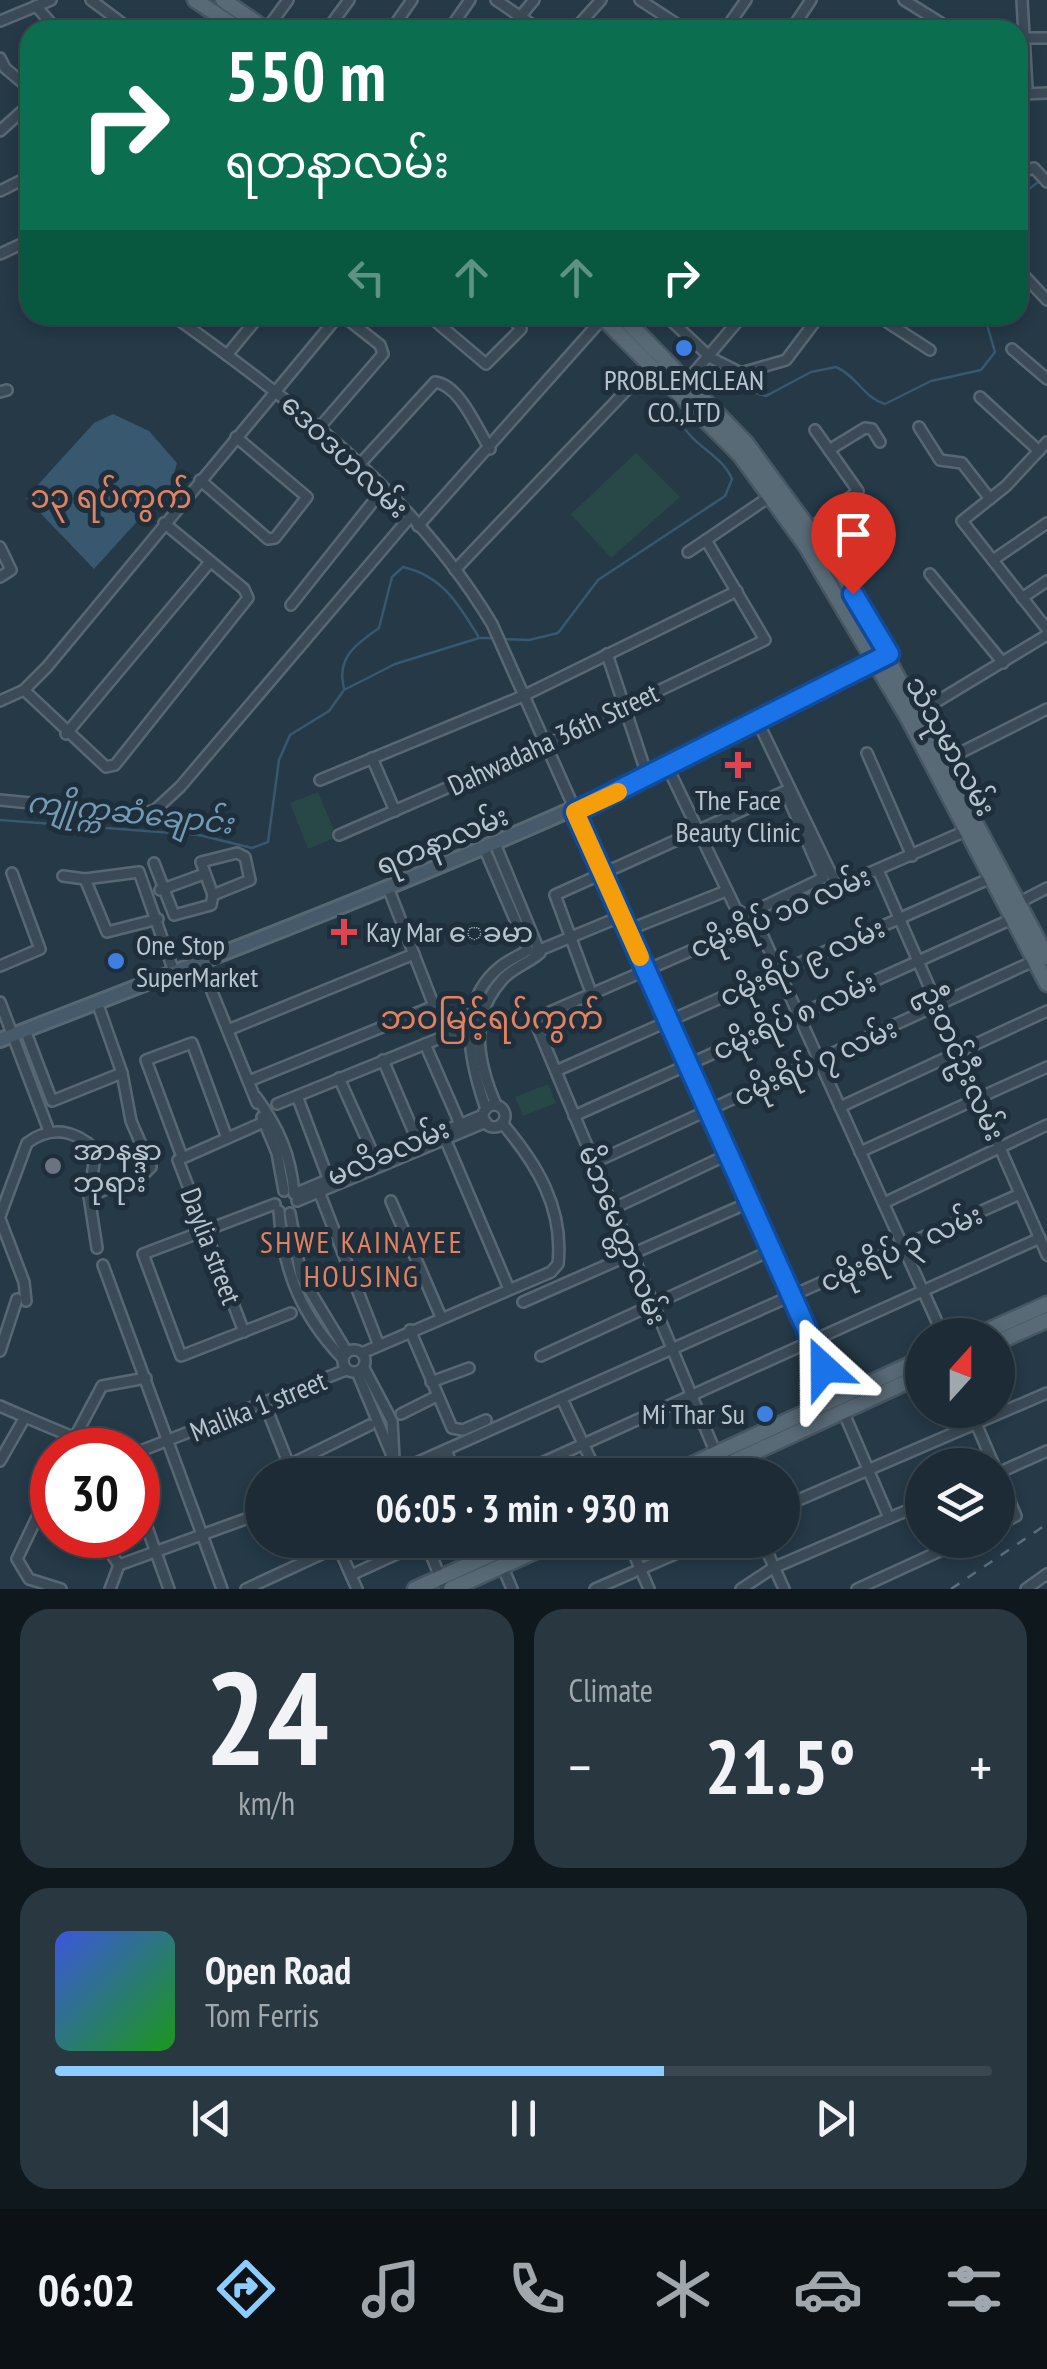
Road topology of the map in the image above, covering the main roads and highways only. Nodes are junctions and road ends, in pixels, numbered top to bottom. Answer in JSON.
{"nodes":[{"id":1,"x":195,"y":0,"type":"edge"},
{"id":2,"x":226,"y":1,"type":"edge"},
{"id":3,"x":225,"y":20,"type":"edge"},
{"id":4,"x":251,"y":20,"type":"edge"},
{"id":5,"x":613,"y":325,"type":"edge"},
{"id":6,"x":629,"y":325,"type":"edge"},
{"id":7,"x":656,"y":359,"type":"junction"},
{"id":8,"x":777,"y":491,"type":"junction"},
{"id":9,"x":882,"y":658,"type":"junction"},
{"id":10,"x":1018,"y":910,"type":"junction"},
{"id":11,"x":1041,"y":959,"type":"edge"},
{"id":12,"x":1047,"y":984,"type":"edge"},
{"id":13,"x":12,"y":1035,"type":"edge"},
{"id":14,"x":1047,"y":1304,"type":"edge"},
{"id":15,"x":1015,"y":1318,"type":"edge"},
{"id":16,"x":1047,"y":1320,"type":"edge"},
{"id":17,"x":1015,"y":1334,"type":"edge"},
{"id":18,"x":904,"y":1375,"type":"edge"},
{"id":19,"x":734,"y":1458,"type":"edge"},
{"id":20,"x":485,"y":1558,"type":"edge"},
{"id":21,"x":520,"y":1558,"type":"edge"},
{"id":22,"x":445,"y":1585,"type":"edge"},
{"id":23,"x":415,"y":1589,"type":"edge"}],
"edges":[{"from":1,"to":3,"type":"main road"},
{"from":2,"to":4,"type":"main road"},
{"from":5,"to":7,"type":"main road","name":"သံသုမာလမ်း"},
{"from":6,"to":7,"type":"main road","name":"သံသုမာလမ်း"},
{"from":7,"to":8,"type":"main road","name":"သံသုမာလမ်း"},
{"from":8,"to":9,"type":"main road","name":"သံသုမာလမ်း"},
{"from":8,"to":9,"type":"main road","name":"သံသုမာလမ်း"},
{"from":9,"to":10,"type":"main road","name":"သံသုမာလမ်း"},
{"from":9,"to":10,"type":"main road","name":"သံသုမာလမ်း"},
{"from":9,"to":13,"type":"main road","name":"ရတနာလမ်း"},
{"from":10,"to":11,"type":"main road","name":"သံသုမာလမ်း"},
{"from":11,"to":12,"type":"main road","name":"သံသုမာလမ်း"},
{"from":14,"to":15,"type":"main road"},
{"from":16,"to":17,"type":"main road"},
{"from":18,"to":19,"type":"main road"},
{"from":20,"to":22,"type":"main road"},
{"from":21,"to":22,"type":"main road"},
{"from":22,"to":23,"type":"main road"}]}
